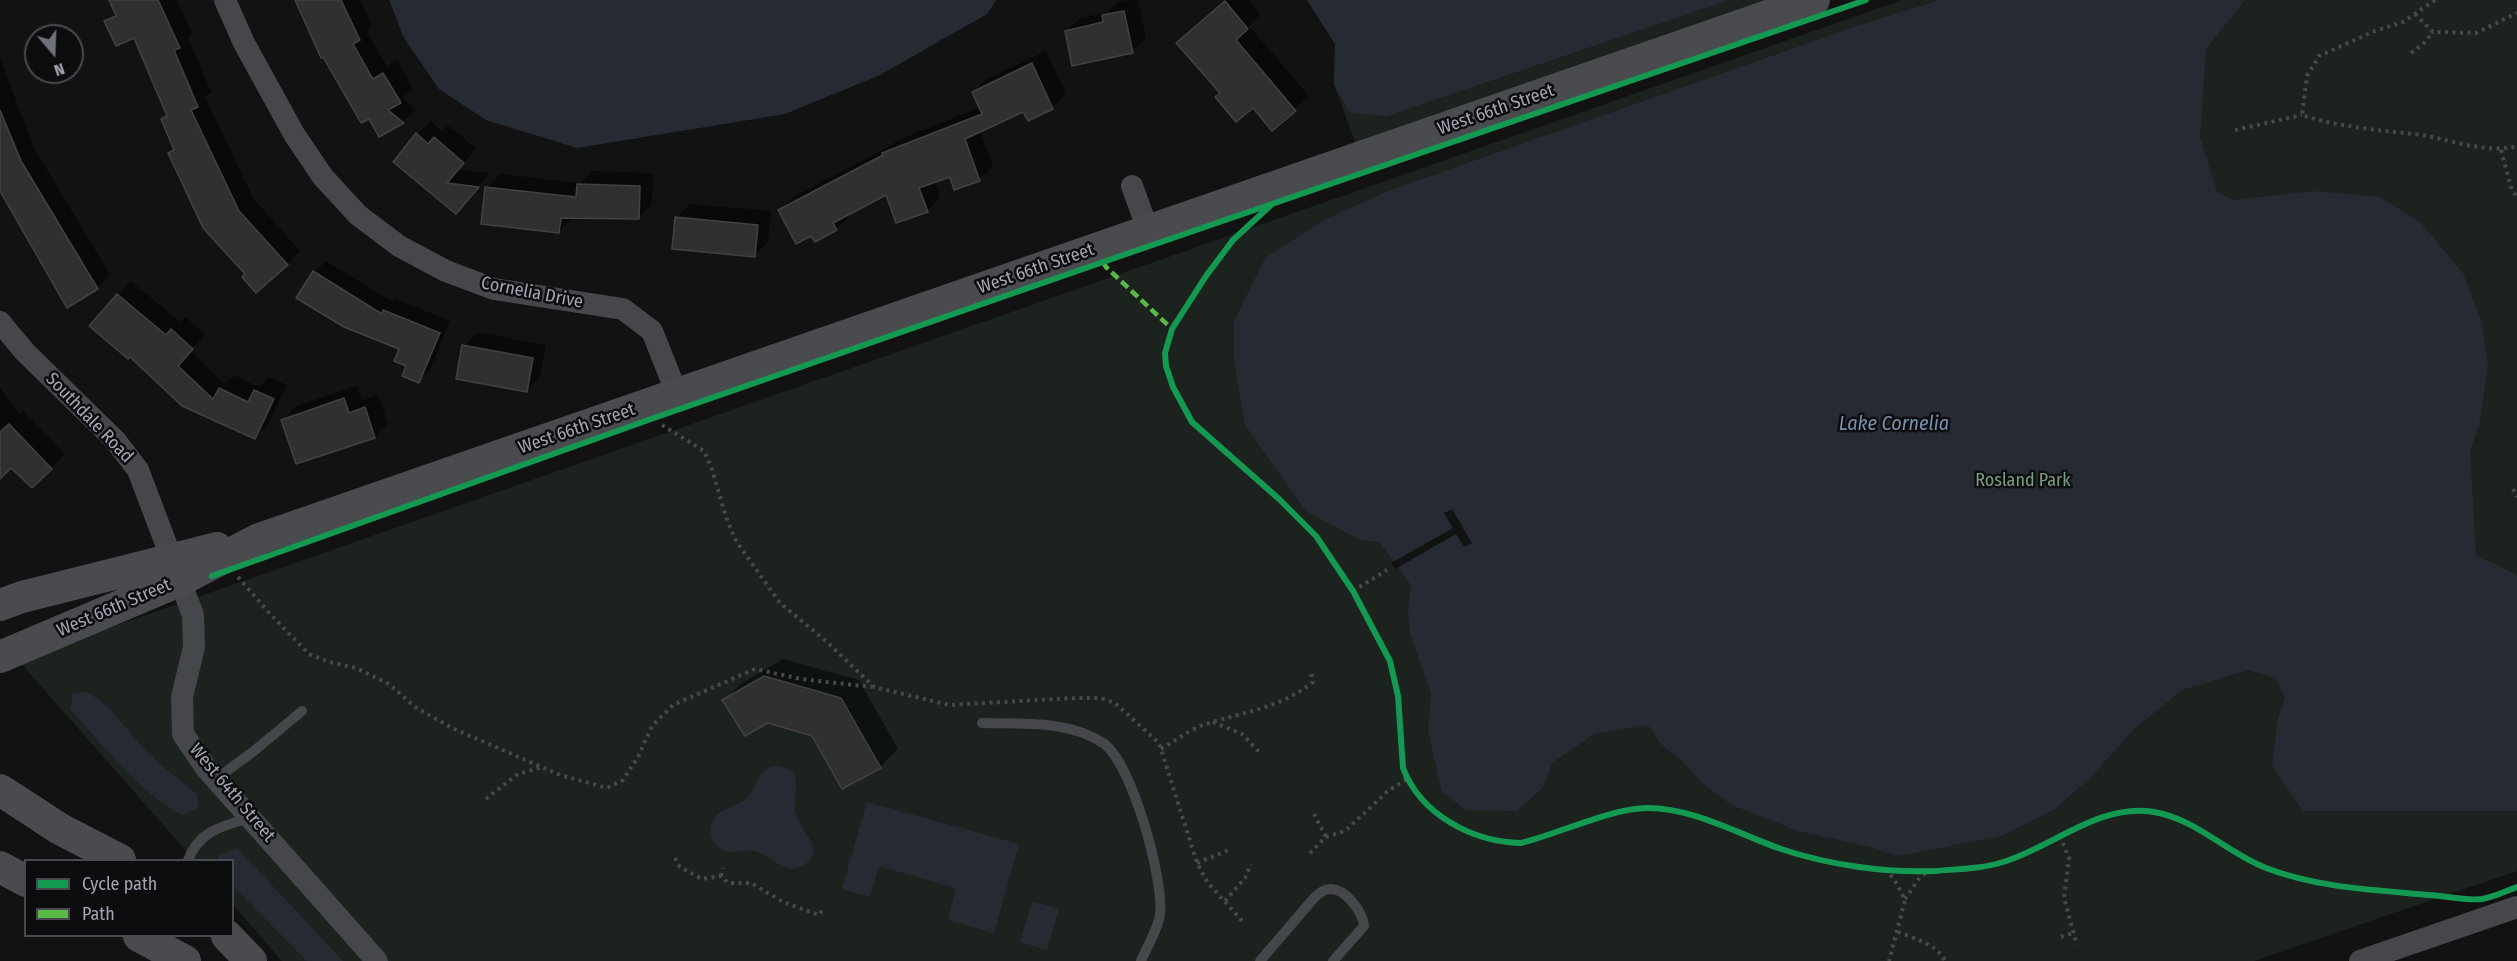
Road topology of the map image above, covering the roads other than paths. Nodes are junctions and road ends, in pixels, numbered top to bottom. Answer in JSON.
{"nodes":[{"id":1,"x":225,"y":0,"type":"edge"},
{"id":2,"x":1814,"y":0,"type":"edge"},
{"id":3,"x":1132,"y":186,"type":"dead end"},
{"id":4,"x":1148,"y":230,"type":"junction"},
{"id":5,"x":0,"y":322,"type":"edge"},
{"id":6,"x":677,"y":394,"type":"junction"},
{"id":7,"x":175,"y":570,"type":"junction"},
{"id":8,"x":0,"y":605,"type":"edge"},
{"id":9,"x":4,"y":658,"type":"edge"},
{"id":10,"x":302,"y":711,"type":"dead end"},
{"id":11,"x":982,"y":723,"type":"dead end"},
{"id":12,"x":0,"y":778,"type":"edge"},
{"id":13,"x":216,"y":779,"type":"junction"},
{"id":14,"x":10,"y":798,"type":"edge"},
{"id":15,"x":250,"y":818,"type":"junction"},
{"id":16,"x":116,"y":859,"type":"edge"},
{"id":17,"x":189,"y":859,"type":"edge"},
{"id":18,"x":0,"y":867,"type":"edge"},
{"id":19,"x":24,"y":879,"type":"edge"},
{"id":20,"x":2517,"y":907,"type":"edge"},
{"id":21,"x":141,"y":937,"type":"edge"},
{"id":22,"x":228,"y":937,"type":"edge"},
{"id":23,"x":185,"y":961,"type":"edge"},
{"id":24,"x":251,"y":961,"type":"edge"},
{"id":25,"x":377,"y":961,"type":"edge"},
{"id":26,"x":1141,"y":961,"type":"edge"},
{"id":27,"x":1260,"y":961,"type":"edge"},
{"id":28,"x":1333,"y":961,"type":"edge"},
{"id":29,"x":2360,"y":961,"type":"edge"}],
"edges":[{"from":1,"to":6,"type":"street","name":"Cornelia Drive"},
{"from":2,"to":4,"type":"street","name":"West 66th Street"},
{"from":3,"to":4,"type":"street"},
{"from":4,"to":6,"type":"street","name":"West 66th Street"},
{"from":5,"to":7,"type":"street","name":"Southdale Road"},
{"from":6,"to":7,"type":"street","name":"West 66th Street"},
{"from":7,"to":8,"type":"street","name":"West 66th Street"},
{"from":7,"to":9,"type":"street","name":"West 66th Street"},
{"from":7,"to":13,"type":"street","name":"West 64th Street"},
{"from":10,"to":13,"type":"lane"},
{"from":11,"to":26,"type":"lane"},
{"from":12,"to":14,"type":"street"},
{"from":13,"to":15,"type":"street","name":"West 64th Street"},
{"from":14,"to":16,"type":"street"},
{"from":15,"to":17,"type":"lane"},
{"from":15,"to":25,"type":"street","name":"West 64th Street"},
{"from":18,"to":19,"type":"street"},
{"from":20,"to":29,"type":"street"},
{"from":21,"to":23,"type":"street"},
{"from":22,"to":24,"type":"street"},
{"from":27,"to":28,"type":"lane"}]}
